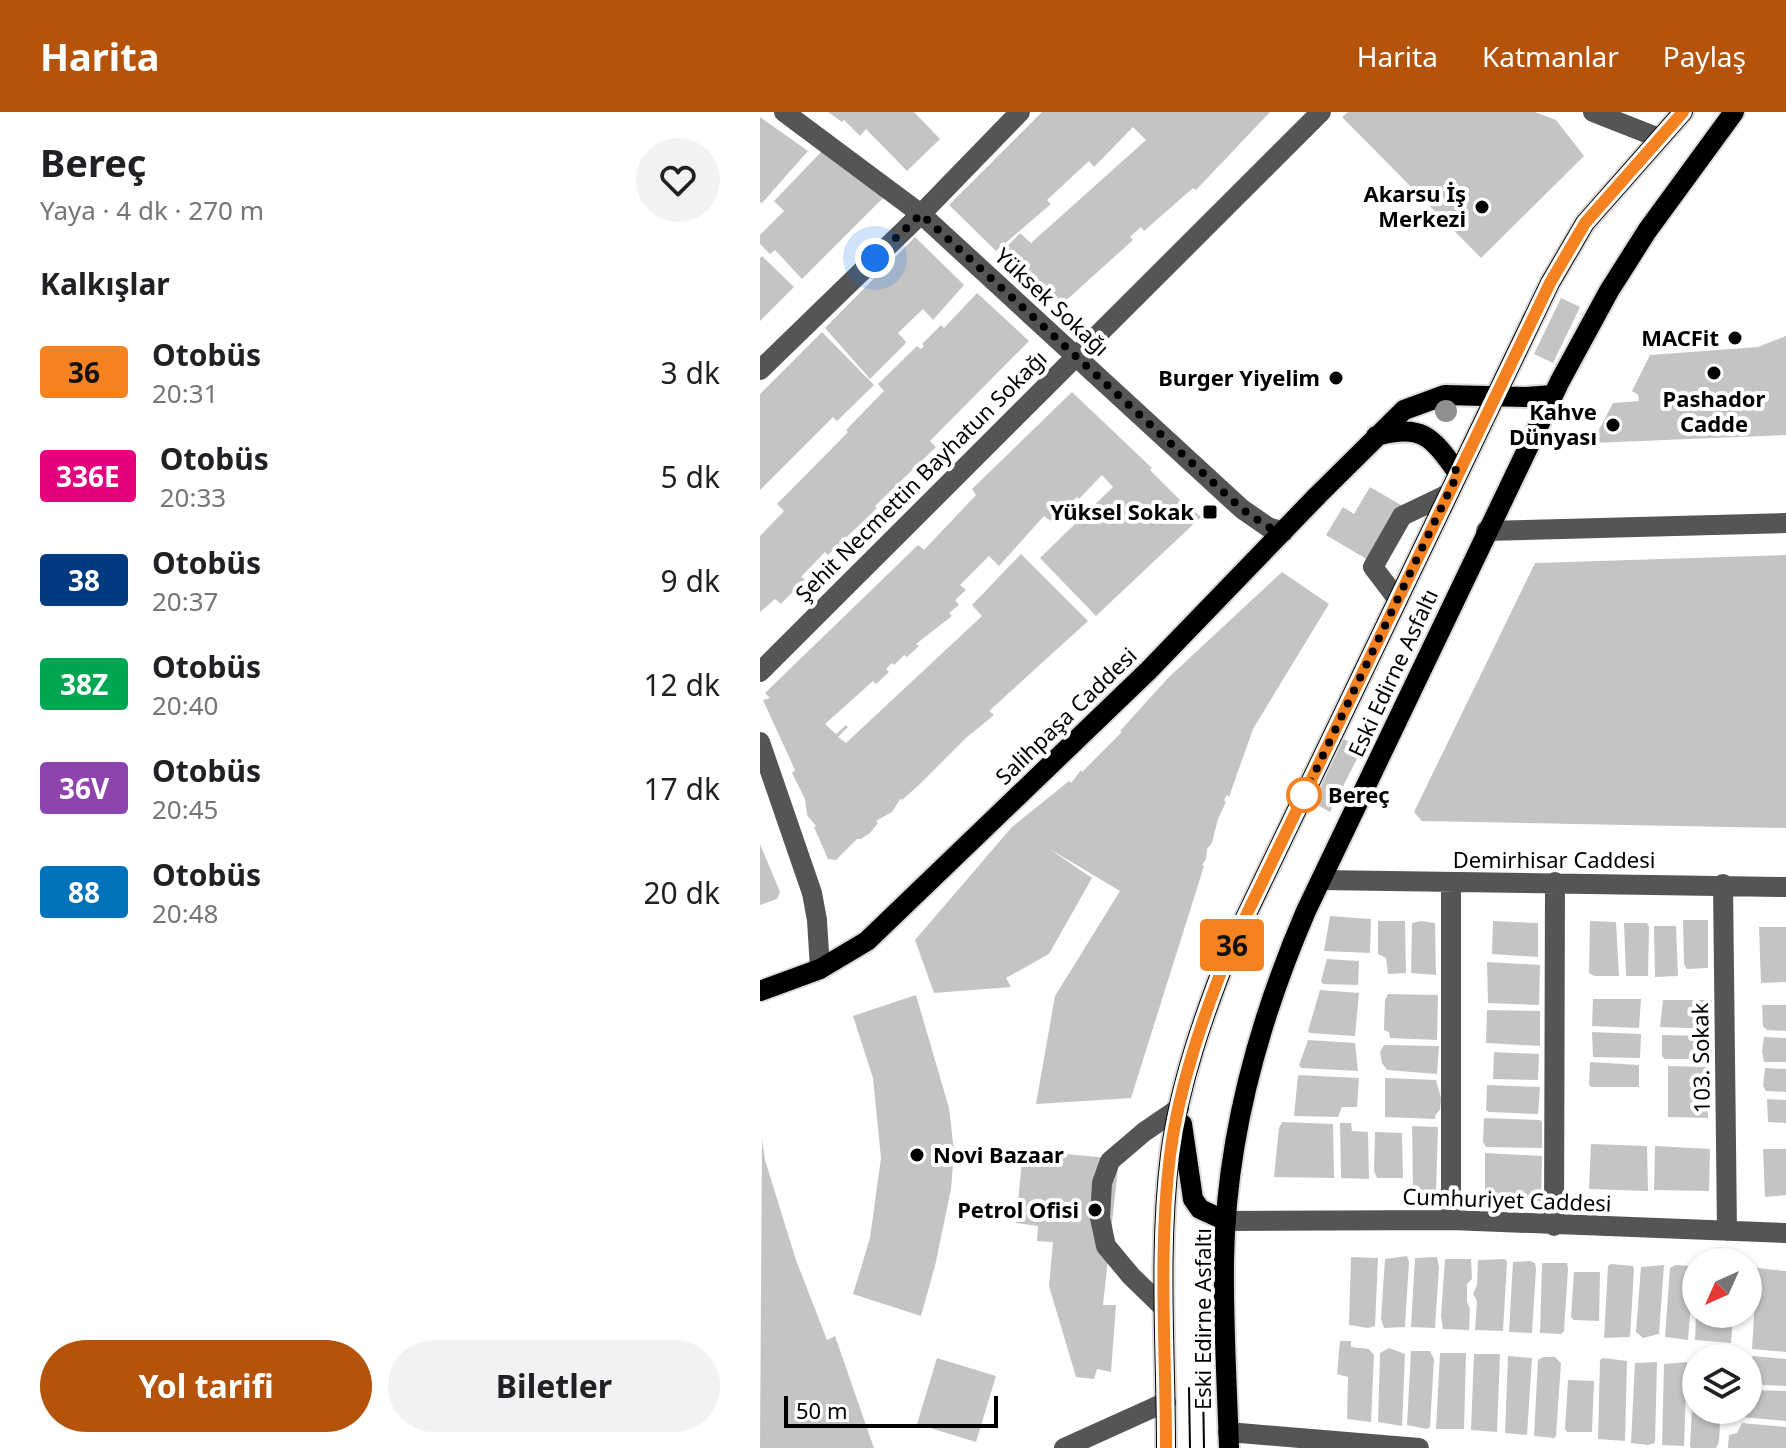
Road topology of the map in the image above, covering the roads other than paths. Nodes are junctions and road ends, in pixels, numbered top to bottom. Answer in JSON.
{"nodes":[{"id":1,"x":784,"y":112,"type":"edge"},
{"id":2,"x":1020,"y":112,"type":"edge"},
{"id":3,"x":1321,"y":112,"type":"edge"},
{"id":4,"x":1593,"y":112,"type":"edge"},
{"id":5,"x":1683,"y":112,"type":"edge"},
{"id":6,"x":1734,"y":112,"type":"edge"},
{"id":7,"x":1659,"y":138,"type":"junction"},
{"id":8,"x":921,"y":214,"type":"junction"},
{"id":9,"x":1075,"y":356,"type":"junction"},
{"id":10,"x":760,"y":370,"type":"edge"},
{"id":11,"x":1553,"y":395,"type":"junction"},
{"id":12,"x":1494,"y":396,"type":"junction"},
{"id":13,"x":1376,"y":436,"type":"junction"},
{"id":14,"x":1458,"y":473,"type":"junction"},
{"id":15,"x":1448,"y":494,"type":"junction"},
{"id":16,"x":1786,"y":523,"type":"edge"},
{"id":17,"x":1486,"y":531,"type":"junction"},
{"id":18,"x":1283,"y":532,"type":"junction"},
{"id":19,"x":1398,"y":600,"type":"junction"},
{"id":20,"x":760,"y":672,"type":"edge"},
{"id":21,"x":760,"y":742,"type":"edge"},
{"id":22,"x":1321,"y":880,"type":"junction"},
{"id":23,"x":1555,"y":882,"type":"junction"},
{"id":24,"x":1451,"y":884,"type":"junction"},
{"id":25,"x":1723,"y":884,"type":"junction"},
{"id":26,"x":1786,"y":887,"type":"edge"},
{"id":27,"x":820,"y":969,"type":"junction"},
{"id":28,"x":760,"y":991,"type":"edge"},
{"id":29,"x":1179,"y":1108,"type":"junction"},
{"id":30,"x":1451,"y":1220,"type":"junction"},
{"id":31,"x":1226,"y":1221,"type":"junction"},
{"id":32,"x":1554,"y":1226,"type":"junction"},
{"id":33,"x":1727,"y":1231,"type":"junction"},
{"id":34,"x":1786,"y":1233,"type":"edge"},
{"id":35,"x":1163,"y":1307,"type":"junction"},
{"id":36,"x":1166,"y":1402,"type":"junction"},
{"id":37,"x":1228,"y":1440,"type":"edge"},
{"id":38,"x":1064,"y":1448,"type":"edge"},
{"id":39,"x":1166,"y":1448,"type":"edge"},
{"id":40,"x":1419,"y":1448,"type":"edge"}],
"edges":[{"from":1,"to":8,"type":"street","name":"Yüksek Sokağı"},
{"from":2,"to":8,"type":"street"},
{"from":3,"to":9,"type":"street","name":"Şehit Necmettin Bayhatun Sokağı"},
{"from":4,"to":7,"type":"street"},
{"from":5,"to":7,"type":"main road","name":"Eski Edirne Asfaltı"},
{"from":6,"to":11,"type":"main road","name":"Eski Edirne Asfaltı"},
{"from":7,"to":12,"type":"main road","name":"Eski Edirne Asfaltı"},
{"from":8,"to":9,"type":"street","name":"Yüksek Sokağı"},
{"from":8,"to":10,"type":"street"},
{"from":9,"to":18,"type":"street","name":"Yüksek Sokağı"},
{"from":9,"to":20,"type":"street","name":"Şehit Necmettin Bayhatun Sokağı"},
{"from":11,"to":12,"type":"main road","name":"Salihpaşa Caddesi"},
{"from":11,"to":17,"type":"main road","name":"Eski Edirne Asfaltı"},
{"from":12,"to":13,"type":"main road","name":"Salihpaşa Caddesi"},
{"from":12,"to":14,"type":"main road","name":"Eski Edirne Asfaltı"},
{"from":13,"to":14,"type":"main road"},
{"from":13,"to":18,"type":"main road","name":"Salihpaşa Caddesi"},
{"from":14,"to":15,"type":"main road","name":"Eski Edirne Asfaltı"},
{"from":15,"to":19,"type":"main road","name":"Eski Edirne Asfaltı"},
{"from":15,"to":19,"type":"street"},
{"from":16,"to":17,"type":"street"},
{"from":17,"to":22,"type":"main road","name":"Eski Edirne Asfaltı"},
{"from":18,"to":27,"type":"main road","name":"Salihpaşa Caddesi"},
{"from":19,"to":29,"type":"main road","name":"Eski Edirne Asfaltı"},
{"from":21,"to":27,"type":"street"},
{"from":22,"to":24,"type":"street","name":"Demirhisar Caddesi"},
{"from":22,"to":31,"type":"main road","name":"Eski Edirne Asfaltı"},
{"from":23,"to":24,"type":"street","name":"Demirhisar Caddesi"},
{"from":23,"to":25,"type":"street","name":"Demirhisar Caddesi"},
{"from":23,"to":32,"type":"street"},
{"from":24,"to":30,"type":"street"},
{"from":25,"to":26,"type":"street","name":"Demirhisar Caddesi"},
{"from":25,"to":33,"type":"street","name":"103. Sokak"},
{"from":27,"to":28,"type":"main road","name":"Salihpaşa Caddesi"},
{"from":29,"to":31,"type":"main road"},
{"from":29,"to":35,"type":"main road","name":"Eski Edirne Asfaltı"},
{"from":29,"to":35,"type":"street"},
{"from":30,"to":31,"type":"street","name":"Cumhuriyet Caddesi"},
{"from":30,"to":32,"type":"street","name":"Cumhuriyet Caddesi"},
{"from":31,"to":37,"type":"main road","name":"Eski Edirne Asfaltı"},
{"from":32,"to":33,"type":"street","name":"Cumhuriyet Caddesi"},
{"from":33,"to":34,"type":"street","name":"Cumhuriyet Caddesi"},
{"from":35,"to":36,"type":"main road","name":"Eski Edirne Asfaltı"},
{"from":36,"to":38,"type":"street"},
{"from":36,"to":39,"type":"main road","name":"Eski Edirne Asfaltı"},
{"from":37,"to":40,"type":"street"}]}
